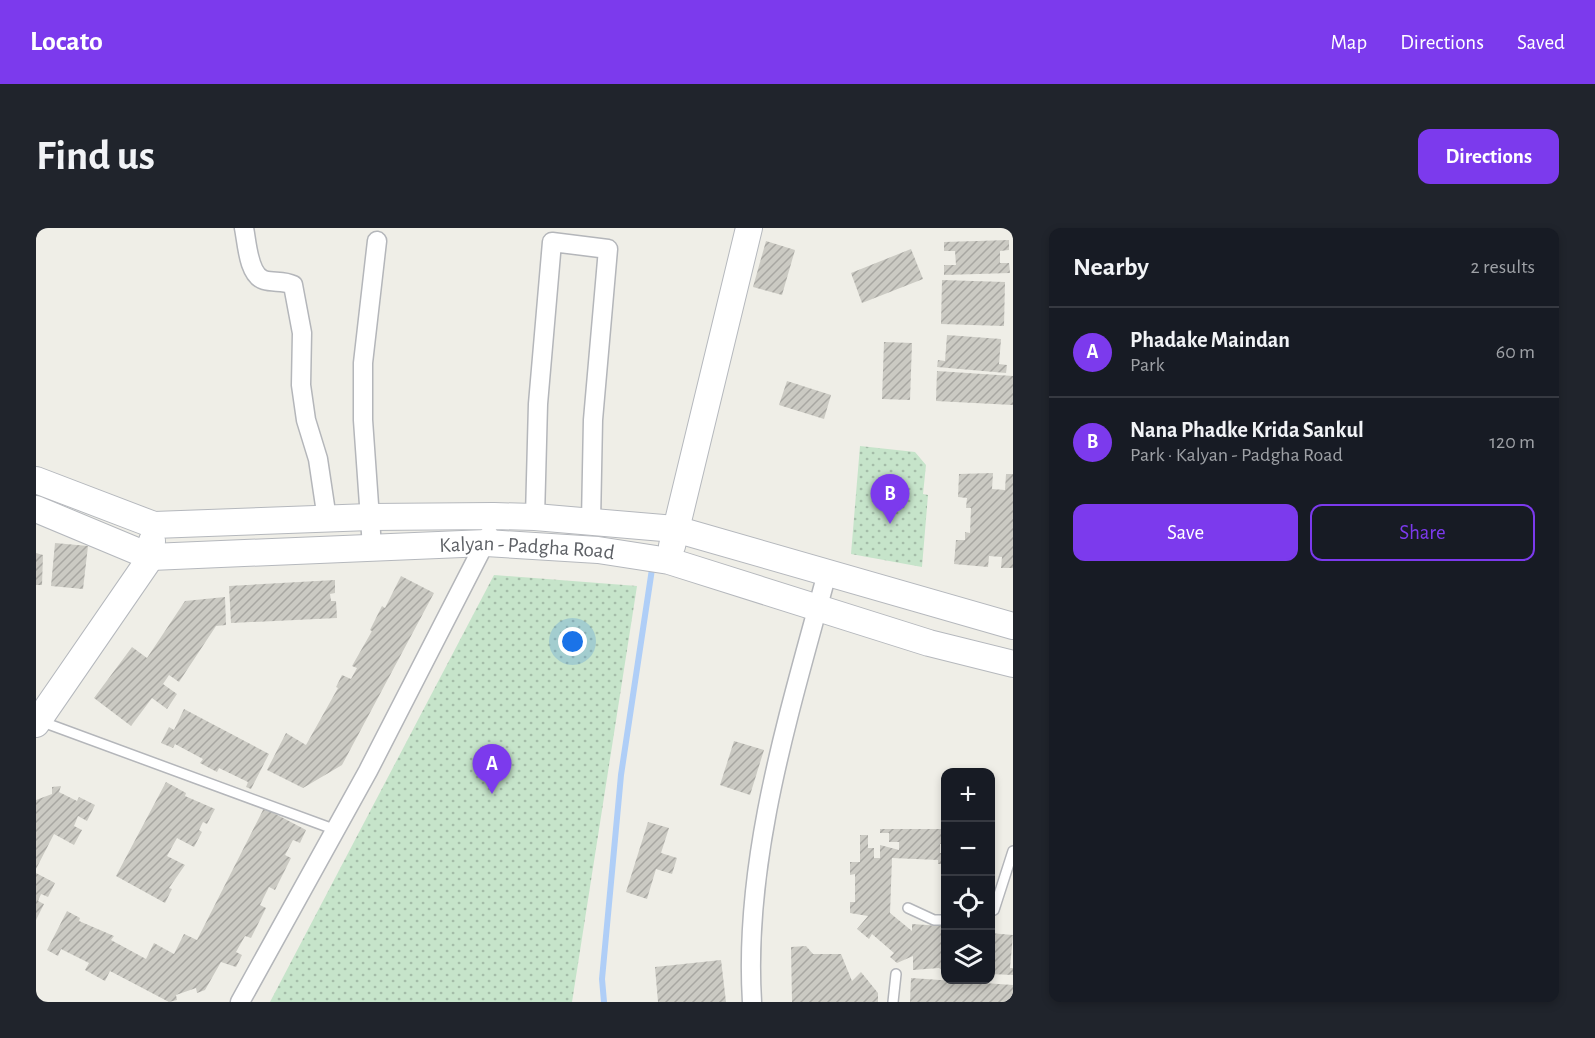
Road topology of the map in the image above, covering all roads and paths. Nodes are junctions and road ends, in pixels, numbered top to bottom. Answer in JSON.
{"nodes":[{"id":1,"x":244,"y":228,"type":"edge"},
{"id":2,"x":749,"y":228,"type":"edge"},
{"id":3,"x":377,"y":241,"type":"dead end"},
{"id":4,"x":36,"y":480,"type":"edge"},
{"id":5,"x":36,"y":509,"type":"edge"},
{"id":6,"x":494,"y":516,"type":"junction"},
{"id":7,"x":370,"y":517,"type":"junction"},
{"id":8,"x":535,"y":517,"type":"junction"},
{"id":9,"x":327,"y":519,"type":"junction"},
{"id":10,"x":591,"y":522,"type":"junction"},
{"id":11,"x":154,"y":525,"type":"junction"},
{"id":12,"x":675,"y":529,"type":"junction"},
{"id":13,"x":486,"y":543,"type":"junction"},
{"id":14,"x":372,"y":547,"type":"junction"},
{"id":15,"x":151,"y":557,"type":"junction"},
{"id":16,"x":669,"y":561,"type":"junction"},
{"id":17,"x":827,"y":573,"type":"junction"},
{"id":18,"x":818,"y":606,"type":"junction"},
{"id":19,"x":941,"y":608,"type":"junction"},
{"id":20,"x":1013,"y":627,"type":"edge"},
{"id":21,"x":929,"y":643,"type":"junction"},
{"id":22,"x":1013,"y":664,"type":"edge"},
{"id":23,"x":37,"y":723,"type":"edge"},
{"id":24,"x":336,"y":830,"type":"junction"},
{"id":25,"x":1013,"y":851,"type":"edge"},
{"id":26,"x":995,"y":907,"type":"edge"},
{"id":27,"x":908,"y":908,"type":"dead end"},
{"id":28,"x":941,"y":920,"type":"edge"},
{"id":29,"x":896,"y":974,"type":"dead end"},
{"id":30,"x":240,"y":1002,"type":"edge"},
{"id":31,"x":752,"y":1002,"type":"edge"},
{"id":32,"x":893,"y":1002,"type":"edge"}],
"edges":[{"from":1,"to":9,"type":"street"},
{"from":2,"to":12,"type":"main road"},
{"from":3,"to":7,"type":"street"},
{"from":4,"to":11,"type":"main road","name":"Kalyan - Padgha Road"},
{"from":5,"to":15,"type":"main road","name":"Kalyan - Padgha Road"},
{"from":6,"to":7,"type":"main road","name":"Kalyan - Padgha Road"},
{"from":6,"to":8,"type":"main road","name":"Kalyan - Padgha Road"},
{"from":6,"to":13,"type":"street"},
{"from":7,"to":9,"type":"main road","name":"Kalyan - Padgha Road"},
{"from":7,"to":14,"type":"street"},
{"from":8,"to":10,"type":"main road","name":"Kalyan - Padgha Road"},
{"from":8,"to":10,"type":"street"},
{"from":9,"to":11,"type":"main road","name":"Kalyan - Padgha Road"},
{"from":10,"to":12,"type":"main road","name":"Kalyan - Padgha Road"},
{"from":11,"to":15,"type":"main road"},
{"from":12,"to":16,"type":"main road"},
{"from":12,"to":17,"type":"main road","name":"Kalyan - Padgha Road"},
{"from":13,"to":14,"type":"main road","name":"Kalyan - Padgha Road"},
{"from":13,"to":16,"type":"main road","name":"Kalyan - Padgha Road"},
{"from":13,"to":24,"type":"street"},
{"from":14,"to":15,"type":"main road","name":"Kalyan - Padgha Road"},
{"from":15,"to":23,"type":"main road"},
{"from":16,"to":18,"type":"main road","name":"Kalyan - Padgha Road"},
{"from":17,"to":18,"type":"street"},
{"from":17,"to":19,"type":"main road","name":"Kalyan - Padgha Road"},
{"from":18,"to":21,"type":"main road","name":"Kalyan - Padgha Road"},
{"from":18,"to":31,"type":"street"},
{"from":19,"to":20,"type":"main road","name":"Kalyan - Padgha Road"},
{"from":19,"to":21,"type":"main road"},
{"from":21,"to":22,"type":"main road","name":"Kalyan - Padgha Road"},
{"from":23,"to":24,"type":"lane"},
{"from":24,"to":30,"type":"street"},
{"from":25,"to":26,"type":"lane"},
{"from":27,"to":28,"type":"lane"},
{"from":29,"to":32,"type":"lane"}]}
